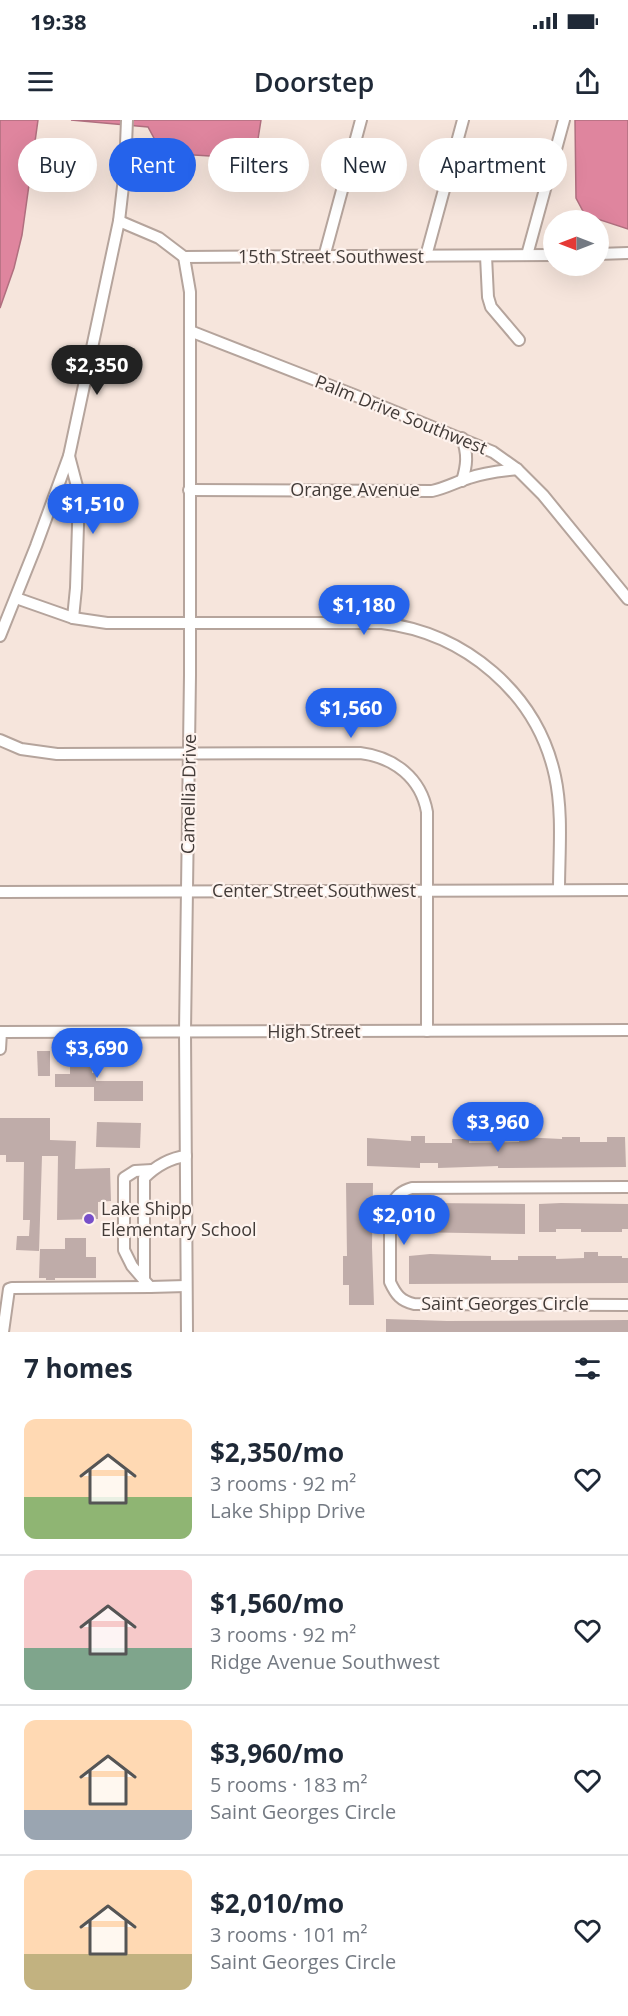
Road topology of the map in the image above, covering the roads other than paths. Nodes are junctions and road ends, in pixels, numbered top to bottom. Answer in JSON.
{"nodes":[{"id":1,"x":127,"y":120,"type":"edge"},
{"id":2,"x":361,"y":120,"type":"edge"},
{"id":3,"x":463,"y":120,"type":"edge"},
{"id":4,"x":564,"y":120,"type":"edge"},
{"id":5,"x":119,"y":221,"type":"junction"},
{"id":6,"x":628,"y":253,"type":"edge"},
{"id":7,"x":609,"y":254,"type":"edge"},
{"id":8,"x":527,"y":255,"type":"junction"},
{"id":9,"x":543,"y":255,"type":"edge"},
{"id":10,"x":426,"y":256,"type":"junction"},
{"id":11,"x":486,"y":256,"type":"junction"},
{"id":12,"x":184,"y":257,"type":"junction"},
{"id":13,"x":324,"y":257,"type":"junction"},
{"id":14,"x":190,"y":332,"type":"junction"},
{"id":15,"x":519,"y":340,"type":"dead end"},
{"id":16,"x":462,"y":438,"type":"junction"},
{"id":17,"x":69,"y":456,"type":"junction"},
{"id":18,"x":517,"y":469,"type":"junction"},
{"id":19,"x":462,"y":481,"type":"junction"},
{"id":20,"x":189,"y":490,"type":"junction"},
{"id":21,"x":16,"y":598,"type":"junction"},
{"id":22,"x":628,"y":598,"type":"edge"},
{"id":23,"x":73,"y":618,"type":"junction"},
{"id":24,"x":190,"y":622,"type":"junction"},
{"id":25,"x":0,"y":636,"type":"edge"},
{"id":26,"x":0,"y":740,"type":"edge"},
{"id":27,"x":190,"y":753,"type":"junction"},
{"id":28,"x":559,"y":890,"type":"junction"},
{"id":29,"x":628,"y":890,"type":"edge"},
{"id":30,"x":188,"y":891,"type":"junction"},
{"id":31,"x":427,"y":891,"type":"junction"},
{"id":32,"x":0,"y":892,"type":"edge"},
{"id":33,"x":628,"y":1030,"type":"edge"},
{"id":34,"x":427,"y":1031,"type":"junction"},
{"id":35,"x":1,"y":1032,"type":"edge"},
{"id":36,"x":185,"y":1032,"type":"junction"},
{"id":37,"x":0,"y":1049,"type":"edge"},
{"id":38,"x":186,"y":1156,"type":"junction"},
{"id":39,"x":152,"y":1170,"type":"junction"},
{"id":40,"x":628,"y":1187,"type":"edge"},
{"id":41,"x":147,"y":1284,"type":"junction"},
{"id":42,"x":186,"y":1286,"type":"junction"},
{"id":43,"x":628,"y":1305,"type":"edge"},
{"id":44,"x":3,"y":1332,"type":"edge"},
{"id":45,"x":187,"y":1332,"type":"edge"}],
"edges":[{"from":1,"to":5,"type":"street"},
{"from":2,"to":13,"type":"street"},
{"from":3,"to":10,"type":"street"},
{"from":4,"to":8,"type":"street"},
{"from":5,"to":12,"type":"street"},
{"from":5,"to":17,"type":"street"},
{"from":6,"to":7,"type":"street"},
{"from":8,"to":9,"type":"street","name":"15th Street Southwest"},
{"from":8,"to":11,"type":"street","name":"15th Street Southwest"},
{"from":10,"to":11,"type":"street","name":"15th Street Southwest"},
{"from":10,"to":13,"type":"street","name":"15th Street Southwest"},
{"from":11,"to":15,"type":"street"},
{"from":12,"to":13,"type":"street","name":"15th Street Southwest"},
{"from":12,"to":14,"type":"street","name":"Camellia Drive"},
{"from":14,"to":16,"type":"street","name":"Palm Drive Southwest"},
{"from":14,"to":20,"type":"street","name":"Camellia Drive"},
{"from":16,"to":18,"type":"street","name":"Palm Drive Southwest"},
{"from":16,"to":19,"type":"street"},
{"from":17,"to":21,"type":"street"},
{"from":17,"to":23,"type":"street"},
{"from":18,"to":19,"type":"street","name":"Orange Avenue"},
{"from":18,"to":22,"type":"street","name":"Palm Drive Southwest"},
{"from":19,"to":20,"type":"street","name":"Orange Avenue"},
{"from":20,"to":24,"type":"street","name":"Camellia Drive"},
{"from":21,"to":23,"type":"street"},
{"from":21,"to":25,"type":"street"},
{"from":23,"to":24,"type":"street"},
{"from":24,"to":27,"type":"street","name":"Camellia Drive"},
{"from":24,"to":28,"type":"street"},
{"from":26,"to":27,"type":"street"},
{"from":27,"to":30,"type":"street","name":"Camellia Drive"},
{"from":27,"to":31,"type":"street"},
{"from":28,"to":29,"type":"street","name":"Center Street Southwest"},
{"from":28,"to":31,"type":"street","name":"Center Street Southwest"},
{"from":30,"to":31,"type":"street","name":"Center Street Southwest"},
{"from":30,"to":32,"type":"street","name":"Center Street Southwest"},
{"from":30,"to":36,"type":"street","name":"Camellia Drive"},
{"from":31,"to":34,"type":"street"},
{"from":33,"to":34,"type":"street","name":"High Street"},
{"from":34,"to":36,"type":"street","name":"High Street"},
{"from":35,"to":36,"type":"street","name":"High Street"},
{"from":35,"to":37,"type":"street"},
{"from":36,"to":38,"type":"street","name":"Camellia Drive"},
{"from":38,"to":39,"type":"street"},
{"from":38,"to":42,"type":"street","name":"Camellia Drive"},
{"from":39,"to":41,"type":"street"},
{"from":39,"to":41,"type":"street"},
{"from":40,"to":43,"type":"street","name":"Saint Georges Circle"},
{"from":41,"to":42,"type":"street"},
{"from":41,"to":44,"type":"street"},
{"from":42,"to":45,"type":"street","name":"Camellia Drive"}]}
